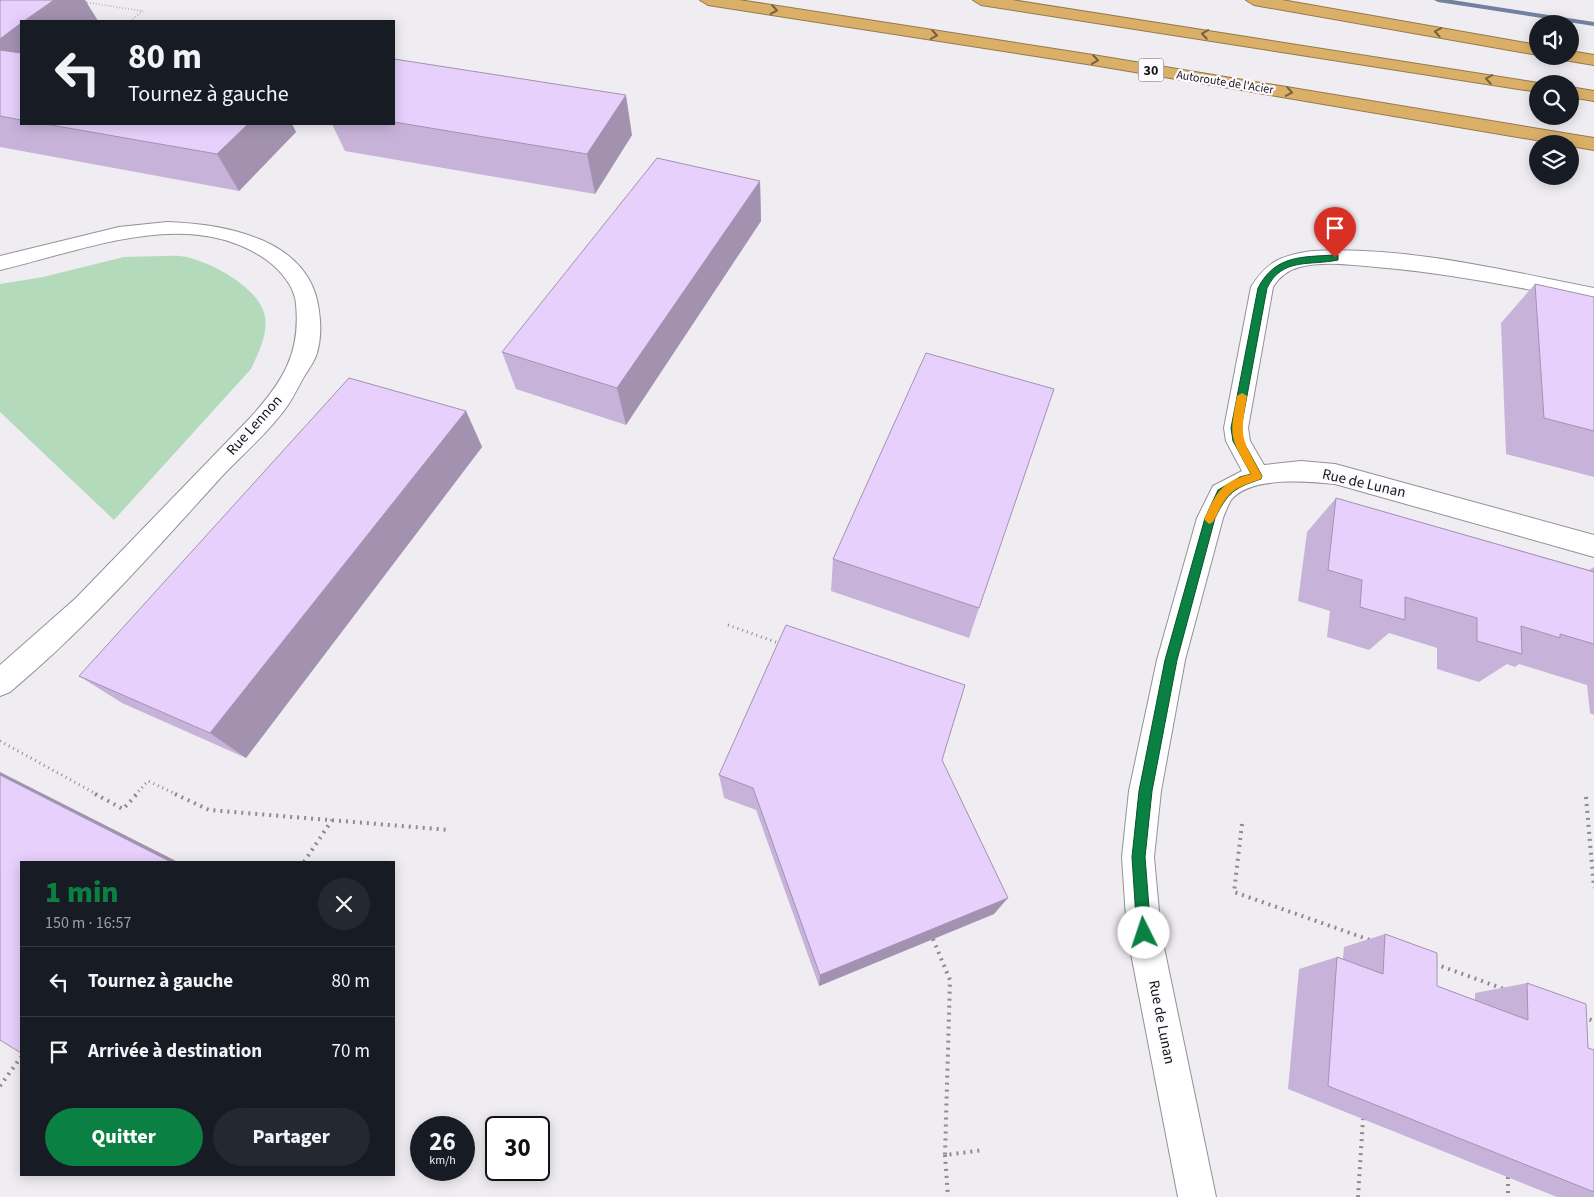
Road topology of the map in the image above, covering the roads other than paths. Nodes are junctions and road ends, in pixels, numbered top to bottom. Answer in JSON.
{"nodes":[{"id":1,"x":708,"y":0,"type":"edge"},
{"id":2,"x":982,"y":0,"type":"edge"},
{"id":3,"x":1254,"y":0,"type":"edge"},
{"id":4,"x":1529,"y":48,"type":"edge"},
{"id":5,"x":1579,"y":58,"type":"edge"},
{"id":6,"x":1594,"y":60,"type":"edge"},
{"id":7,"x":1529,"y":86,"type":"edge"},
{"id":8,"x":1579,"y":94,"type":"edge"},
{"id":9,"x":1594,"y":96,"type":"edge"},
{"id":10,"x":1594,"y":144,"type":"edge"},
{"id":11,"x":0,"y":263,"type":"edge"},
{"id":12,"x":1594,"y":295,"type":"edge"},
{"id":13,"x":1257,"y":476,"type":"junction"},
{"id":14,"x":1594,"y":546,"type":"edge"},
{"id":15,"x":0,"y":682,"type":"edge"},
{"id":16,"x":1197,"y":1197,"type":"edge"}],
"edges":[{"from":1,"to":10,"type":"highway","name":"Autoroute de l'Acier","number":"30","one_way":true},
{"from":7,"to":2,"type":"highway","one_way":true},
{"from":4,"to":3,"type":"highway","one_way":true},
{"from":5,"to":6,"type":"highway"},
{"from":8,"to":9,"type":"highway"},
{"from":11,"to":15,"type":"street","name":"Rue Lennon"},
{"from":12,"to":13,"type":"street"},
{"from":13,"to":14,"type":"street","name":"Rue de Lunan"},
{"from":13,"to":16,"type":"street","name":"Rue de Lunan"}]}
